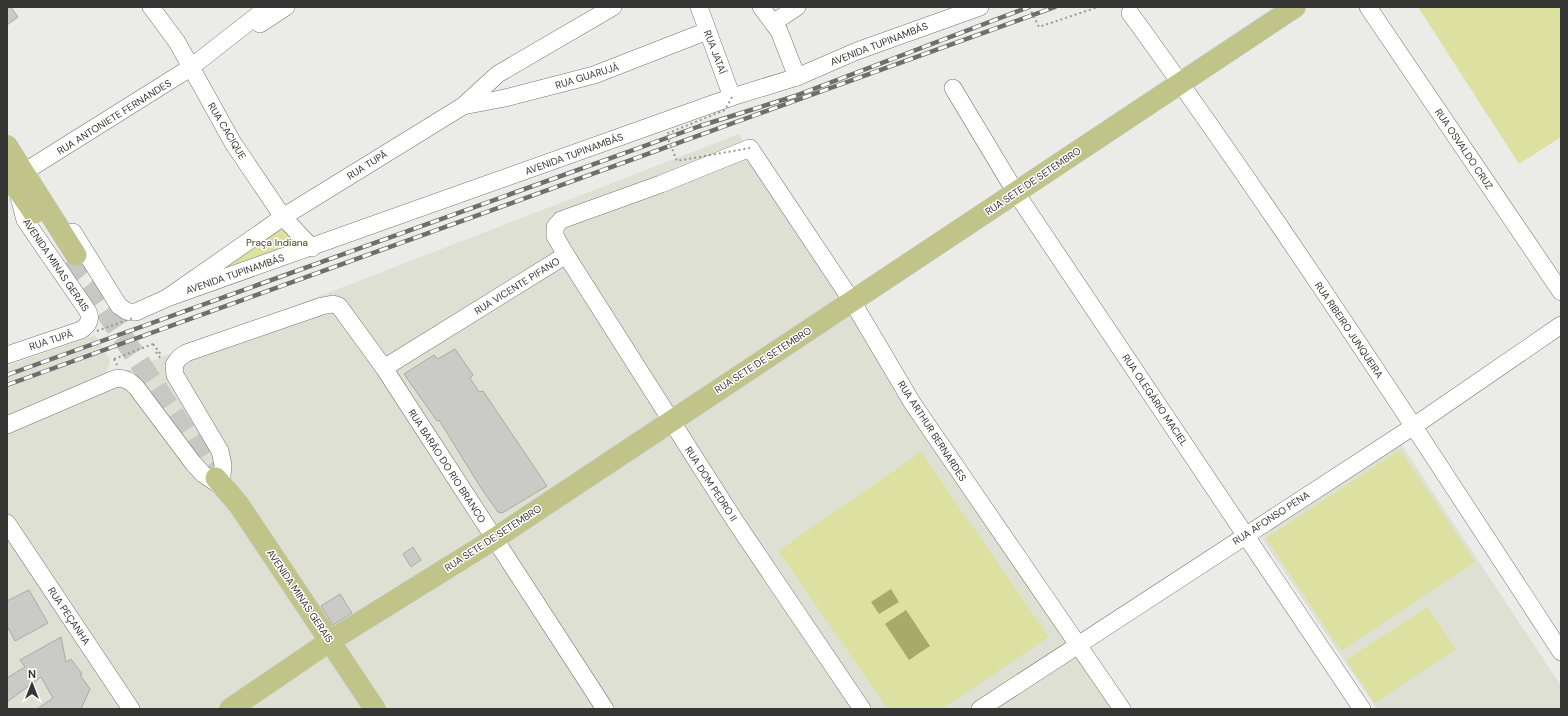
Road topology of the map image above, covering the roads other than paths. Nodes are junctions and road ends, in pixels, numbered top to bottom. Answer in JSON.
{"nodes":[{"id":1,"x":151,"y":7,"type":"edge"},
{"id":2,"x":268,"y":7,"type":"edge"},
{"id":3,"x":286,"y":7,"type":"edge"},
{"id":4,"x":613,"y":7,"type":"edge"},
{"id":5,"x":699,"y":7,"type":"edge"},
{"id":6,"x":761,"y":7,"type":"edge"},
{"id":7,"x":797,"y":7,"type":"edge"},
{"id":8,"x":980,"y":7,"type":"edge"},
{"id":9,"x":1295,"y":7,"type":"edge"},
{"id":10,"x":1368,"y":7,"type":"edge"},
{"id":11,"x":1130,"y":13,"type":"dead end"},
{"id":12,"x":773,"y":23,"type":"junction"},
{"id":13,"x":707,"y":31,"type":"junction"},
{"id":14,"x":196,"y":64,"type":"junction"},
{"id":15,"x":797,"y":77,"type":"junction"},
{"id":16,"x":1180,"y":83,"type":"junction"},
{"id":17,"x":953,"y":88,"type":"dead end"},
{"id":18,"x":732,"y":98,"type":"junction"},
{"id":19,"x":463,"y":106,"type":"junction"},
{"id":20,"x":7,"y":146,"type":"edge"},
{"id":21,"x":750,"y":148,"type":"joint"},
{"id":22,"x":20,"y":179,"type":"edge"},
{"id":23,"x":1016,"y":193,"type":"junction"},
{"id":24,"x":283,"y":217,"type":"junction"},
{"id":25,"x":312,"y":248,"type":"junction"},
{"id":26,"x":566,"y":256,"type":"junction"},
{"id":27,"x":72,"y":258,"type":"tunnel mouth"},
{"id":28,"x":1561,"y":292,"type":"edge"},
{"id":29,"x":167,"y":298,"type":"junction"},
{"id":30,"x":852,"y":301,"type":"junction"},
{"id":31,"x":119,"y":306,"type":"joint"},
{"id":32,"x":93,"y":325,"type":"joint"},
{"id":33,"x":1561,"y":325,"type":"edge"},
{"id":34,"x":7,"y":355,"type":"edge"},
{"id":35,"x":384,"y":368,"type":"junction"},
{"id":36,"x":671,"y":421,"type":"junction"},
{"id":37,"x":7,"y":425,"type":"edge"},
{"id":38,"x":1414,"y":426,"type":"junction"},
{"id":39,"x":219,"y":482,"type":"junction"},
{"id":40,"x":7,"y":523,"type":"edge"},
{"id":41,"x":1245,"y":535,"type":"junction"},
{"id":42,"x":494,"y":539,"type":"junction"},
{"id":43,"x":1077,"y":644,"type":"junction"},
{"id":44,"x":325,"y":645,"type":"junction"},
{"id":45,"x":1561,"y":652,"type":"edge"},
{"id":46,"x":131,"y":709,"type":"edge"},
{"id":47,"x":230,"y":709,"type":"edge"},
{"id":48,"x":359,"y":709,"type":"edge"},
{"id":49,"x":375,"y":709,"type":"edge"},
{"id":50,"x":605,"y":709,"type":"edge"},
{"id":51,"x":862,"y":709,"type":"edge"},
{"id":52,"x":980,"y":709,"type":"edge"},
{"id":53,"x":1122,"y":709,"type":"edge"},
{"id":54,"x":1362,"y":709,"type":"edge"}],
"edges":[{"from":1,"to":14,"type":"street","name":"RUA CACIQUE"},
{"from":2,"to":14,"type":"street","name":"RUA ANTONIETE FERNANDES"},
{"from":3,"to":14,"type":"street","name":"RUA ANTONIETE FERNANDES"},
{"from":4,"to":19,"type":"street","name":"RUA TUPÃ"},
{"from":5,"to":13,"type":"street","name":"RUA JATAÍ"},
{"from":6,"to":12,"type":"street"},
{"from":7,"to":12,"type":"street"},
{"from":8,"to":15,"type":"street","name":"AVENIDA TUPINAMBÁS"},
{"from":9,"to":16,"type":"main road","name":"RUA SETE DE SETEMBRO"},
{"from":10,"to":28,"type":"street","name":"RUA OSVALDO CRUZ"},
{"from":11,"to":16,"type":"street","name":"RUA RIBEIRO JUNQUEIRA"},
{"from":12,"to":15,"type":"street"},
{"from":13,"to":18,"type":"street","name":"RUA JATAÍ"},
{"from":13,"to":19,"type":"street","name":"RUA GUARUJÁ"},
{"from":14,"to":22,"type":"street","name":"RUA ANTONIETE FERNANDES"},
{"from":14,"to":24,"type":"street","name":"RUA CACIQUE"},
{"from":15,"to":18,"type":"street","name":"AVENIDA TUPINAMBÁS"},
{"from":16,"to":23,"type":"main road","name":"RUA SETE DE SETEMBRO"},
{"from":16,"to":38,"type":"street","name":"RUA RIBEIRO JUNQUEIRA"},
{"from":17,"to":23,"type":"street","name":"RUA OLEGÁRIO MACIEL"},
{"from":18,"to":25,"type":"street","name":"AVENIDA TUPINAMBÁS"},
{"from":19,"to":24,"type":"street","name":"RUA TUPÃ"},
{"from":20,"to":22,"type":"main road","name":"AVENIDA MINAS GERAIS"},
{"from":21,"to":26,"type":"street","name":"RUA VICENTE PIFANO"},
{"from":21,"to":30,"type":"street","name":"RUA ARTHUR BERNARDES"},
{"from":22,"to":27,"type":"main road","name":"AVENIDA MINAS GERAIS"},
{"from":22,"to":31,"type":"street","name":"AVENIDA MINAS GERAIS"},
{"from":22,"to":32,"type":"street","name":"AVENIDA MINAS GERAIS"},
{"from":23,"to":30,"type":"main road","name":"RUA SETE DE SETEMBRO"},
{"from":23,"to":41,"type":"street","name":"RUA OLEGÁRIO MACIEL"},
{"from":24,"to":25,"type":"street","name":"RUA CACIQUE"},
{"from":24,"to":29,"type":"street","name":"RUA TUPÃ"},
{"from":25,"to":29,"type":"street","name":"AVENIDA TUPINAMBÁS"},
{"from":26,"to":35,"type":"street","name":"RUA VICENTE PIFANO"},
{"from":26,"to":36,"type":"street","name":"RUA DOM PEDRO II"},
{"from":29,"to":31,"type":"street","name":"RUA TUPÃ"},
{"from":30,"to":36,"type":"main road","name":"RUA SETE DE SETEMBRO"},
{"from":30,"to":43,"type":"street","name":"RUA ARTHUR BERNARDES"},
{"from":32,"to":34,"type":"street","name":"RUA TUPÃ"},
{"from":33,"to":38,"type":"street","name":"RUA AFONSO PENA"},
{"from":35,"to":39,"type":"street","name":"RUA BARÃO DO RIO BRANCO"},
{"from":35,"to":42,"type":"street","name":"RUA BARÃO DO RIO BRANCO"},
{"from":36,"to":42,"type":"main road","name":"RUA SETE DE SETEMBRO"},
{"from":36,"to":51,"type":"street","name":"RUA DOM PEDRO II"},
{"from":37,"to":39,"type":"street","name":"AVENIDA MINAS GERAIS"},
{"from":38,"to":41,"type":"street","name":"RUA AFONSO PENA"},
{"from":38,"to":45,"type":"street","name":"RUA RIBEIRO JUNQUEIRA"},
{"from":39,"to":44,"type":"main road","name":"AVENIDA MINAS GERAIS"},
{"from":40,"to":46,"type":"street","name":"RUA PEÇANHA"},
{"from":41,"to":43,"type":"street","name":"RUA AFONSO PENA"},
{"from":41,"to":54,"type":"street","name":"RUA OLEGÁRIO MACIEL"},
{"from":42,"to":44,"type":"main road","name":"RUA SETE DE SETEMBRO"},
{"from":42,"to":50,"type":"street","name":"RUA BARÃO DO RIO BRANCO"},
{"from":43,"to":52,"type":"street","name":"RUA AFONSO PENA"},
{"from":43,"to":53,"type":"street","name":"RUA ARTHUR BERNARDES"},
{"from":44,"to":47,"type":"main road","name":"RUA SETE DE SETEMBRO"},
{"from":44,"to":48,"type":"main road","name":"AVENIDA MINAS GERAIS"},
{"from":44,"to":49,"type":"main road","name":"AVENIDA MINAS GERAIS"}]}
